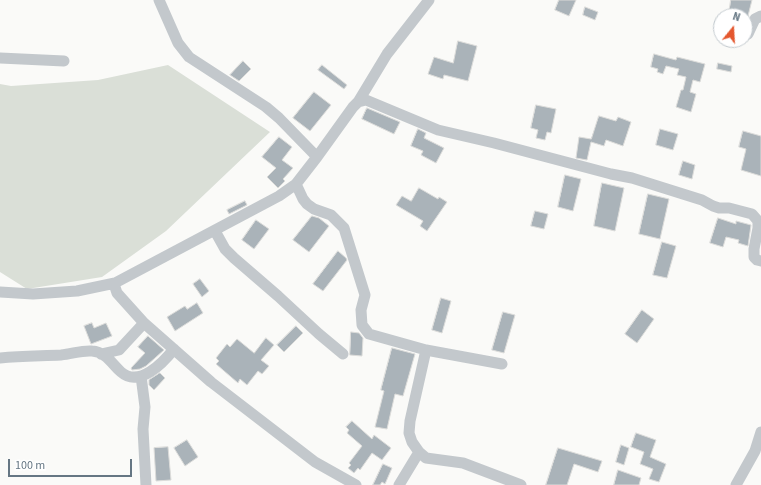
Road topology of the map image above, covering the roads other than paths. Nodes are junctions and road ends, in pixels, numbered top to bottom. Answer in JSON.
{"nodes":[{"id":1,"x":159,"y":0,"type":"edge"},
{"id":2,"x":429,"y":0,"type":"edge"},
{"id":3,"x":761,"y":16,"type":"edge"},
{"id":4,"x":753,"y":23,"type":"edge"},
{"id":5,"x":0,"y":58,"type":"edge"},
{"id":6,"x":64,"y":60,"type":"dead end"},
{"id":7,"x":358,"y":102,"type":"junction"},
{"id":8,"x":317,"y":157,"type":"junction"},
{"id":9,"x":296,"y":184,"type":"junction"},
{"id":10,"x":215,"y":231,"type":"junction"},
{"id":11,"x":761,"y":261,"type":"edge"},
{"id":12,"x":115,"y":283,"type":"junction"},
{"id":13,"x":0,"y":292,"type":"edge"},
{"id":14,"x":144,"y":323,"type":"junction"},
{"id":15,"x":174,"y":349,"type":"junction"},
{"id":16,"x":426,"y":350,"type":"junction"},
{"id":17,"x":101,"y":354,"type":"junction"},
{"id":18,"x":343,"y":354,"type":"dead end"},
{"id":19,"x":0,"y":358,"type":"edge"},
{"id":20,"x":502,"y":364,"type":"dead end"},
{"id":21,"x":141,"y":376,"type":"junction"},
{"id":22,"x":761,"y":432,"type":"edge"},
{"id":23,"x":419,"y":452,"type":"junction"},
{"id":24,"x":146,"y":485,"type":"edge"},
{"id":25,"x":356,"y":485,"type":"edge"},
{"id":26,"x":399,"y":485,"type":"edge"},
{"id":27,"x":521,"y":485,"type":"edge"},
{"id":28,"x":736,"y":485,"type":"edge"}],
"edges":[{"from":1,"to":8,"type":"street"},
{"from":2,"to":7,"type":"street"},
{"from":3,"to":4,"type":"street"},
{"from":5,"to":6,"type":"street"},
{"from":7,"to":8,"type":"street"},
{"from":7,"to":11,"type":"street"},
{"from":8,"to":9,"type":"street"},
{"from":9,"to":10,"type":"street"},
{"from":9,"to":16,"type":"street"},
{"from":10,"to":12,"type":"street"},
{"from":10,"to":18,"type":"street"},
{"from":12,"to":13,"type":"street"},
{"from":12,"to":14,"type":"street"},
{"from":14,"to":15,"type":"street"},
{"from":14,"to":17,"type":"street"},
{"from":15,"to":21,"type":"street"},
{"from":15,"to":25,"type":"street"},
{"from":16,"to":20,"type":"street"},
{"from":16,"to":23,"type":"street"},
{"from":17,"to":19,"type":"street"},
{"from":17,"to":21,"type":"street"},
{"from":21,"to":24,"type":"street"},
{"from":22,"to":28,"type":"street"},
{"from":23,"to":26,"type":"street"},
{"from":23,"to":27,"type":"street"}]}
